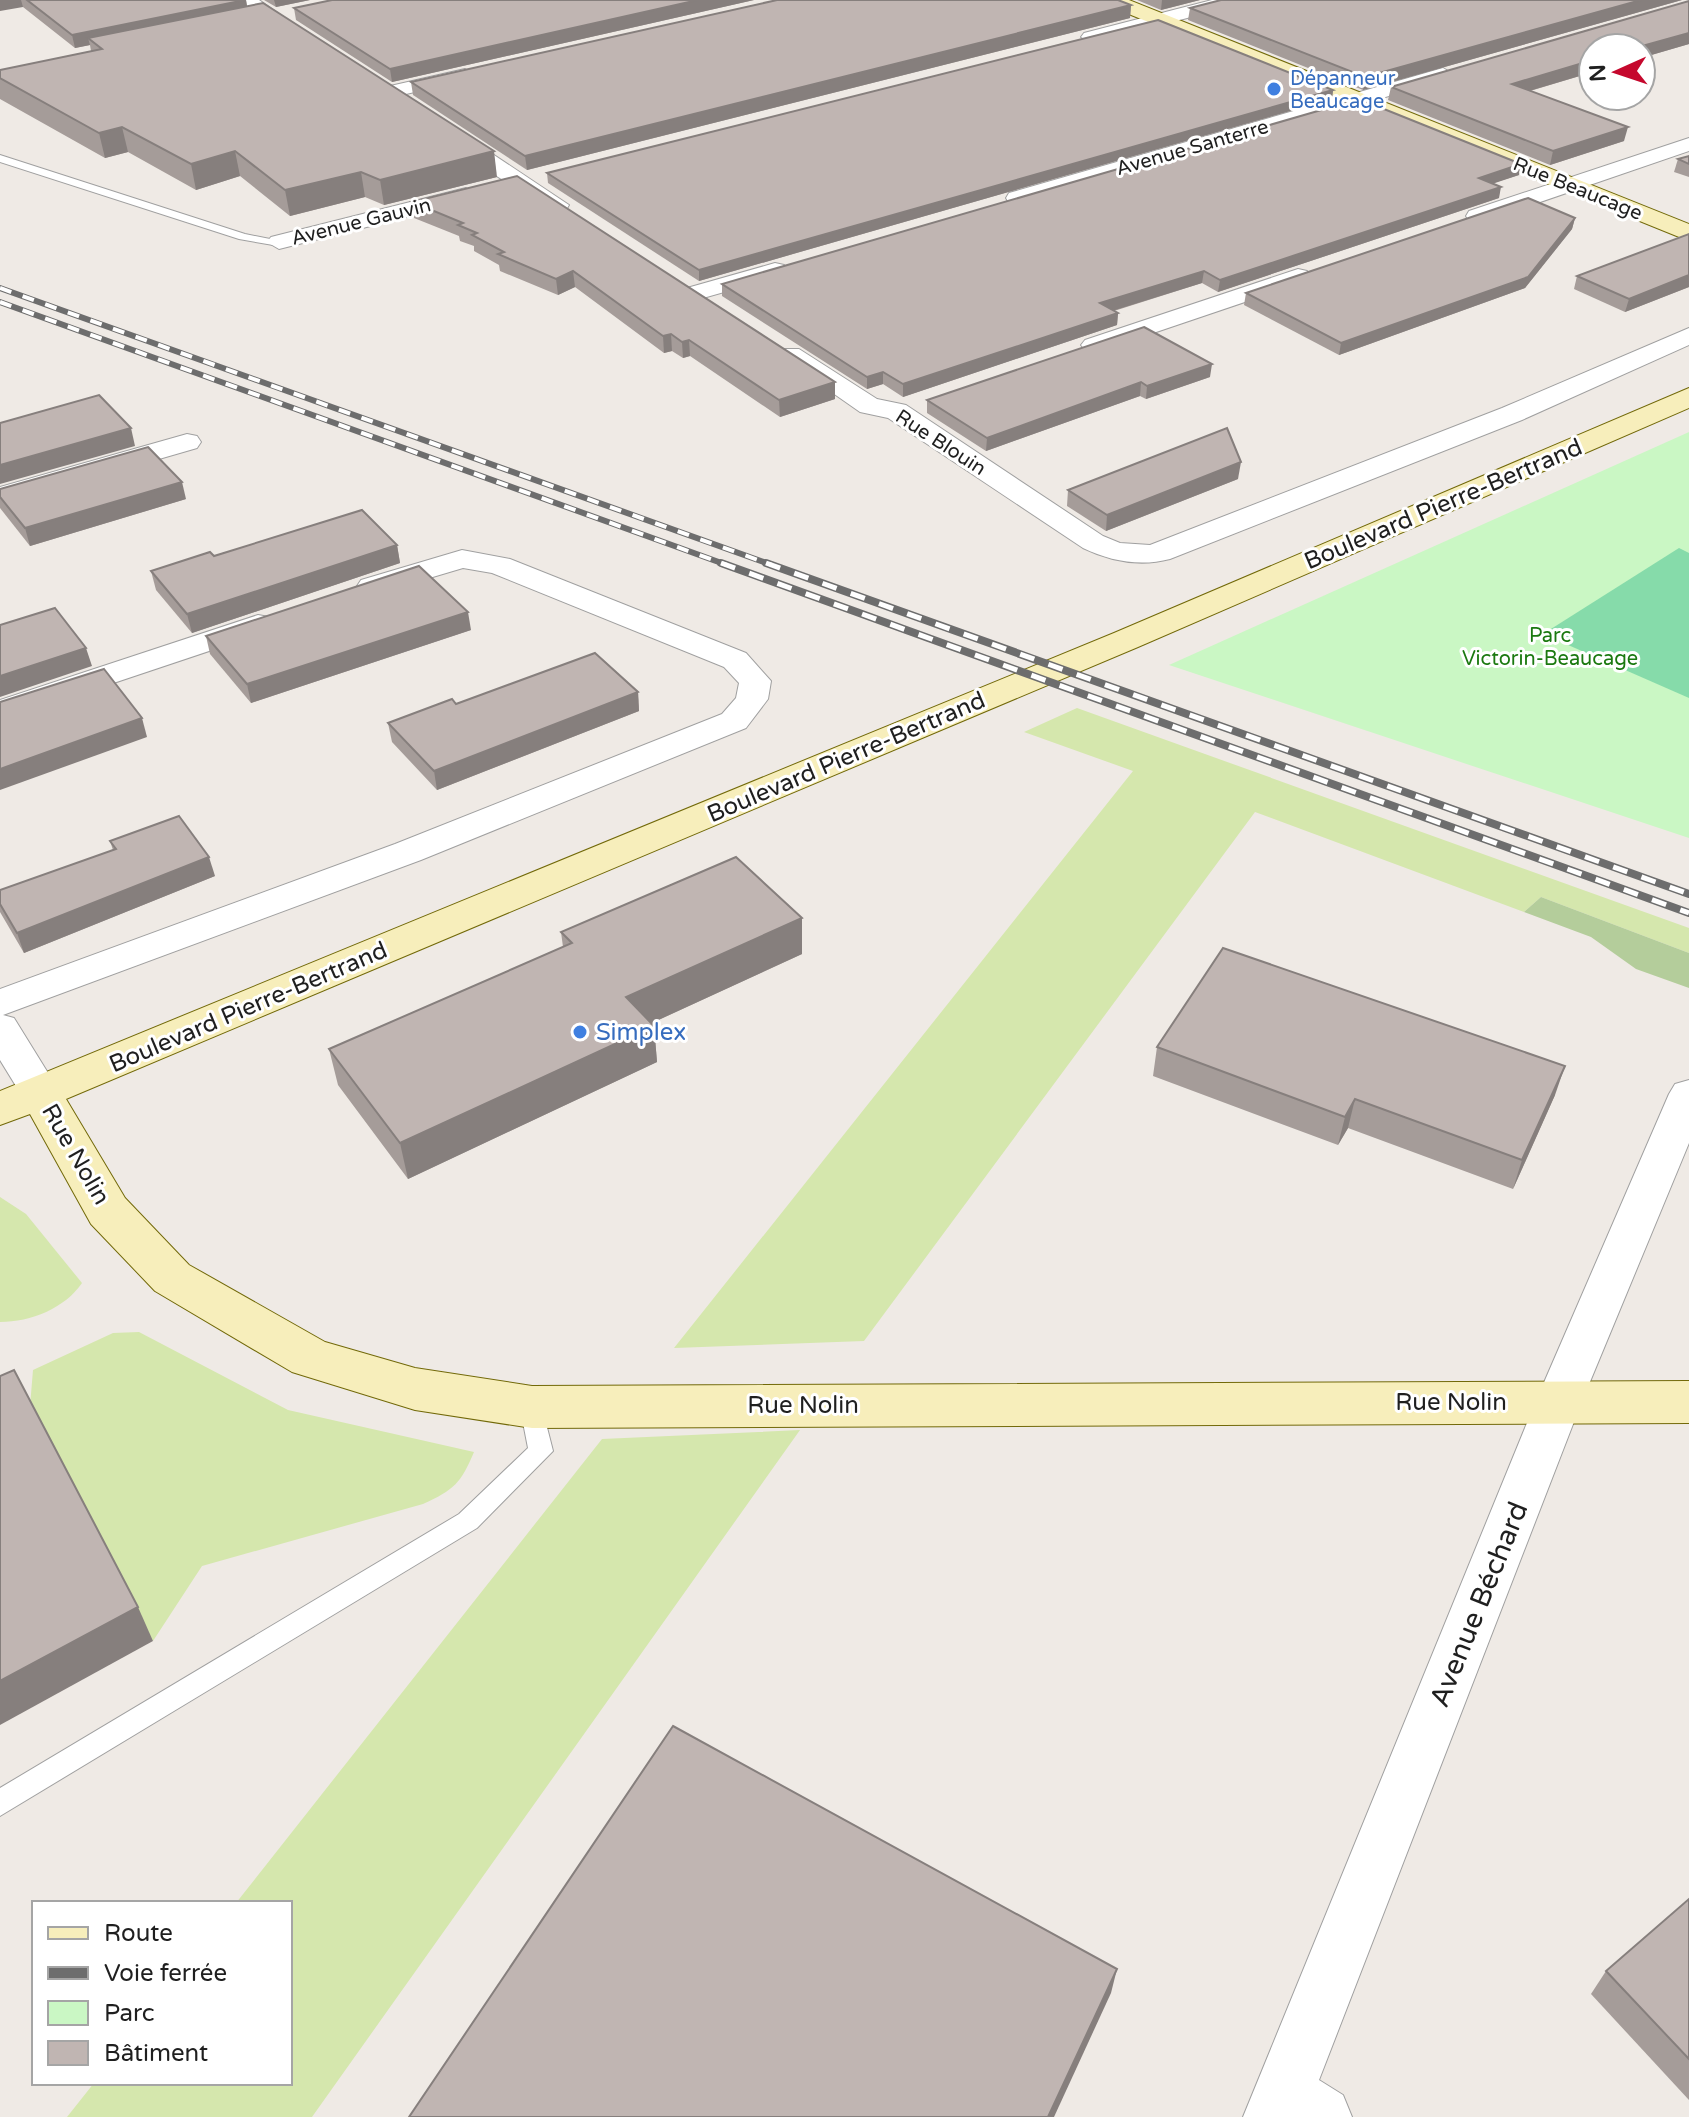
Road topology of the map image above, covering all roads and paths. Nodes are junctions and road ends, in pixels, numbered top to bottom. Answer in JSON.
{"nodes":[{"id":1,"x":1111,"y":0,"type":"edge"},
{"id":2,"x":1234,"y":0,"type":"edge"},
{"id":3,"x":243,"y":11,"type":"edge"},
{"id":4,"x":298,"y":11,"type":"edge"},
{"id":5,"x":271,"y":17,"type":"junction"},
{"id":6,"x":1158,"y":19,"type":"junction"},
{"id":7,"x":1071,"y":42,"type":"edge"},
{"id":8,"x":321,"y":51,"type":"edge"},
{"id":9,"x":1461,"y":68,"type":"edge"},
{"id":10,"x":490,"y":69,"type":"edge"},
{"id":11,"x":359,"y":76,"type":"edge"},
{"id":12,"x":384,"y":93,"type":"junction"},
{"id":13,"x":1355,"y":99,"type":"junction"},
{"id":14,"x":409,"y":109,"type":"edge"},
{"id":15,"x":434,"y":125,"type":"edge"},
{"id":16,"x":1689,"y":144,"type":"edge"},
{"id":17,"x":0,"y":158,"type":"edge"},
{"id":18,"x":551,"y":173,"type":"edge"},
{"id":19,"x":520,"y":181,"type":"junction"},
{"id":20,"x":1570,"y":185,"type":"junction"},
{"id":21,"x":1003,"y":203,"type":"edge"},
{"id":22,"x":583,"y":221,"type":"edge"},
{"id":23,"x":1451,"y":225,"type":"edge"},
{"id":24,"x":1689,"y":233,"type":"edge"},
{"id":25,"x":279,"y":242,"type":"joint"},
{"id":26,"x":803,"y":261,"type":"edge"},
{"id":27,"x":1315,"y":271,"type":"edge"},
{"id":28,"x":671,"y":277,"type":"edge"},
{"id":29,"x":696,"y":293,"type":"junction"},
{"id":30,"x":722,"y":310,"type":"edge"},
{"id":31,"x":1689,"y":336,"type":"edge"},
{"id":32,"x":772,"y":343,"type":"edge"},
{"id":33,"x":1074,"y":351,"type":"edge"},
{"id":34,"x":1689,"y":397,"type":"edge"},
{"id":35,"x":187,"y":442,"type":"dead end"},
{"id":36,"x":0,"y":496,"type":"edge"},
{"id":37,"x":346,"y":595,"type":"edge"},
{"id":38,"x":286,"y":615,"type":"edge"},
{"id":39,"x":0,"y":711,"type":"edge"},
{"id":40,"x":0,"y":1003,"type":"edge"},
{"id":41,"x":0,"y":1028,"type":"edge"},
{"id":42,"x":1689,"y":1094,"type":"edge"},
{"id":43,"x":20,"y":1102,"type":"edge"},
{"id":44,"x":1559,"y":1401,"type":"junction"},
{"id":45,"x":1689,"y":1402,"type":"edge"},
{"id":46,"x":532,"y":1407,"type":"junction"},
{"id":47,"x":0,"y":1803,"type":"edge"},
{"id":48,"x":1293,"y":2109,"type":"edge"}],
"edges":[{"from":1,"to":6,"type":"street","name":"Rue Beaucage"},
{"from":2,"to":6,"type":"street"},
{"from":3,"to":5,"type":"street"},
{"from":4,"to":5,"type":"street"},
{"from":5,"to":8,"type":"street"},
{"from":6,"to":7,"type":"street"},
{"from":6,"to":13,"type":"street","name":"Rue Beaucage"},
{"from":9,"to":13,"type":"street","name":"Avenue Santerre"},
{"from":10,"to":12,"type":"street"},
{"from":11,"to":12,"type":"street"},
{"from":12,"to":14,"type":"street"},
{"from":13,"to":20,"type":"street","name":"Rue Beaucage"},
{"from":13,"to":21,"type":"street","name":"Avenue Santerre"},
{"from":15,"to":19,"type":"street"},
{"from":16,"to":20,"type":"street"},
{"from":17,"to":25,"type":"lane"},
{"from":18,"to":19,"type":"street","name":"Avenue Gauvin"},
{"from":19,"to":22,"type":"street"},
{"from":19,"to":25,"type":"street","name":"Avenue Gauvin"},
{"from":20,"to":23,"type":"street"},
{"from":20,"to":24,"type":"street","name":"Rue Beaucage"},
{"from":26,"to":29,"type":"street"},
{"from":27,"to":33,"type":"street"},
{"from":28,"to":29,"type":"street"},
{"from":29,"to":30,"type":"street"},
{"from":31,"to":32,"type":"street","name":"Rue Blouin"},
{"from":34,"to":43,"type":"street","name":"Boulevard Pierre-Bertrand"},
{"from":35,"to":36,"type":"street"},
{"from":37,"to":40,"type":"street"},
{"from":38,"to":39,"type":"street"},
{"from":41,"to":43,"type":"street"},
{"from":42,"to":44,"type":"street","name":"Avenue Béchard"},
{"from":43,"to":46,"type":"street","name":"Rue Nolin"},
{"from":44,"to":45,"type":"street","name":"Rue Nolin"},
{"from":44,"to":46,"type":"street","name":"Rue Nolin"},
{"from":44,"to":48,"type":"street","name":"Avenue Béchard"},
{"from":46,"to":47,"type":"lane"}]}
